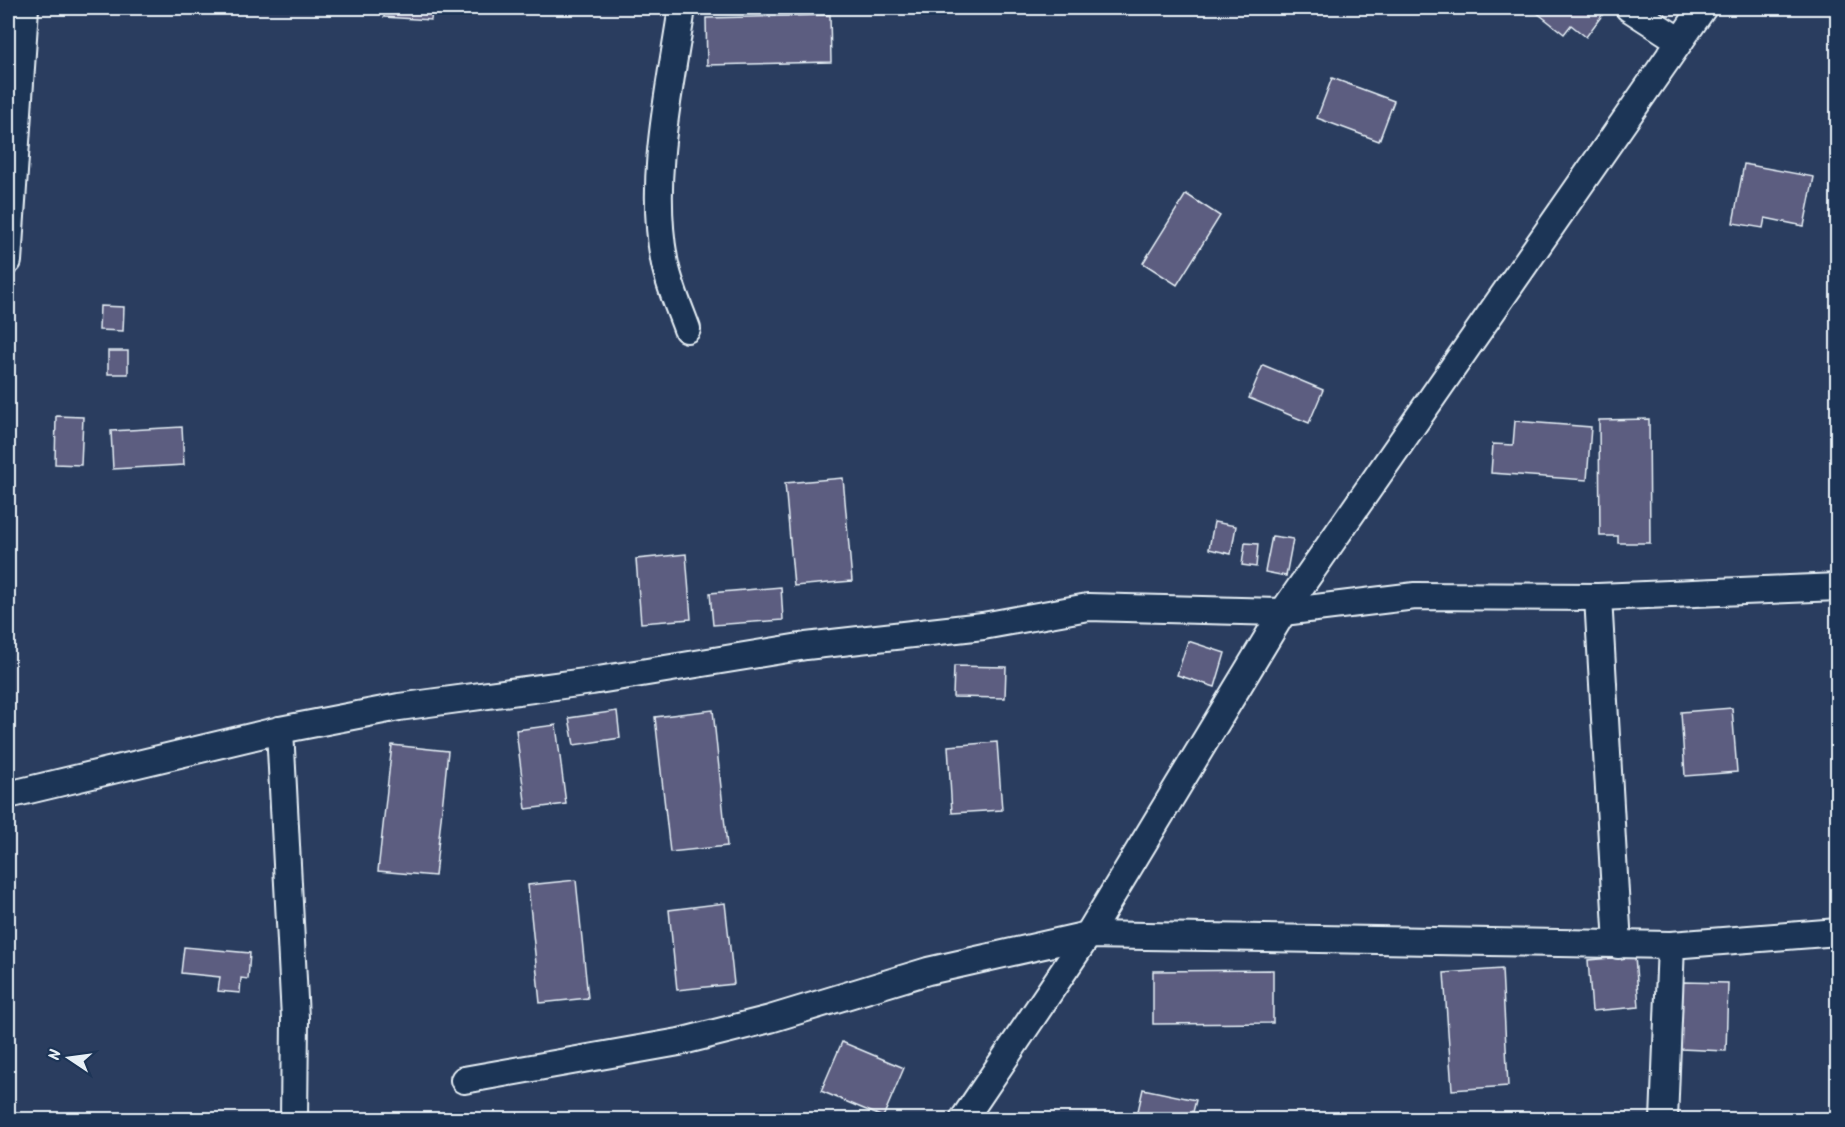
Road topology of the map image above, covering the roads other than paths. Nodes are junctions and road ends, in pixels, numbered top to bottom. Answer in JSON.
{"nodes":[{"id":1,"x":25,"y":8,"type":"edge"},
{"id":2,"x":682,"y":8,"type":"edge"},
{"id":3,"x":1629,"y":8,"type":"edge"},
{"id":4,"x":1703,"y":8,"type":"edge"},
{"id":5,"x":1680,"y":41,"type":"junction"},
{"id":6,"x":8,"y":261,"type":"edge"},
{"id":7,"x":687,"y":329,"type":"dead end"},
{"id":8,"x":1838,"y":587,"type":"edge"},
{"id":9,"x":1598,"y":597,"type":"junction"},
{"id":10,"x":1283,"y":612,"type":"junction"},
{"id":11,"x":280,"y":730,"type":"junction"},
{"id":12,"x":8,"y":795,"type":"edge"},
{"id":13,"x":1838,"y":932,"type":"edge"},
{"id":14,"x":1088,"y":935,"type":"junction"},
{"id":15,"x":1618,"y":945,"type":"junction"},
{"id":16,"x":1671,"y":945,"type":"junction"},
{"id":17,"x":464,"y":1080,"type":"dead end"},
{"id":18,"x":294,"y":1119,"type":"edge"},
{"id":19,"x":963,"y":1119,"type":"edge"},
{"id":20,"x":1664,"y":1119,"type":"edge"}],
"edges":[{"from":1,"to":6,"type":"street"},
{"from":2,"to":7,"type":"street"},
{"from":3,"to":5,"type":"street"},
{"from":4,"to":5,"type":"street"},
{"from":5,"to":10,"type":"street"},
{"from":8,"to":9,"type":"street"},
{"from":9,"to":10,"type":"street"},
{"from":9,"to":15,"type":"street"},
{"from":10,"to":11,"type":"street"},
{"from":10,"to":14,"type":"street"},
{"from":11,"to":12,"type":"street"},
{"from":11,"to":18,"type":"street"},
{"from":13,"to":16,"type":"street"},
{"from":14,"to":15,"type":"street"},
{"from":14,"to":17,"type":"street"},
{"from":14,"to":19,"type":"street"},
{"from":15,"to":16,"type":"street"},
{"from":16,"to":20,"type":"street"}]}
